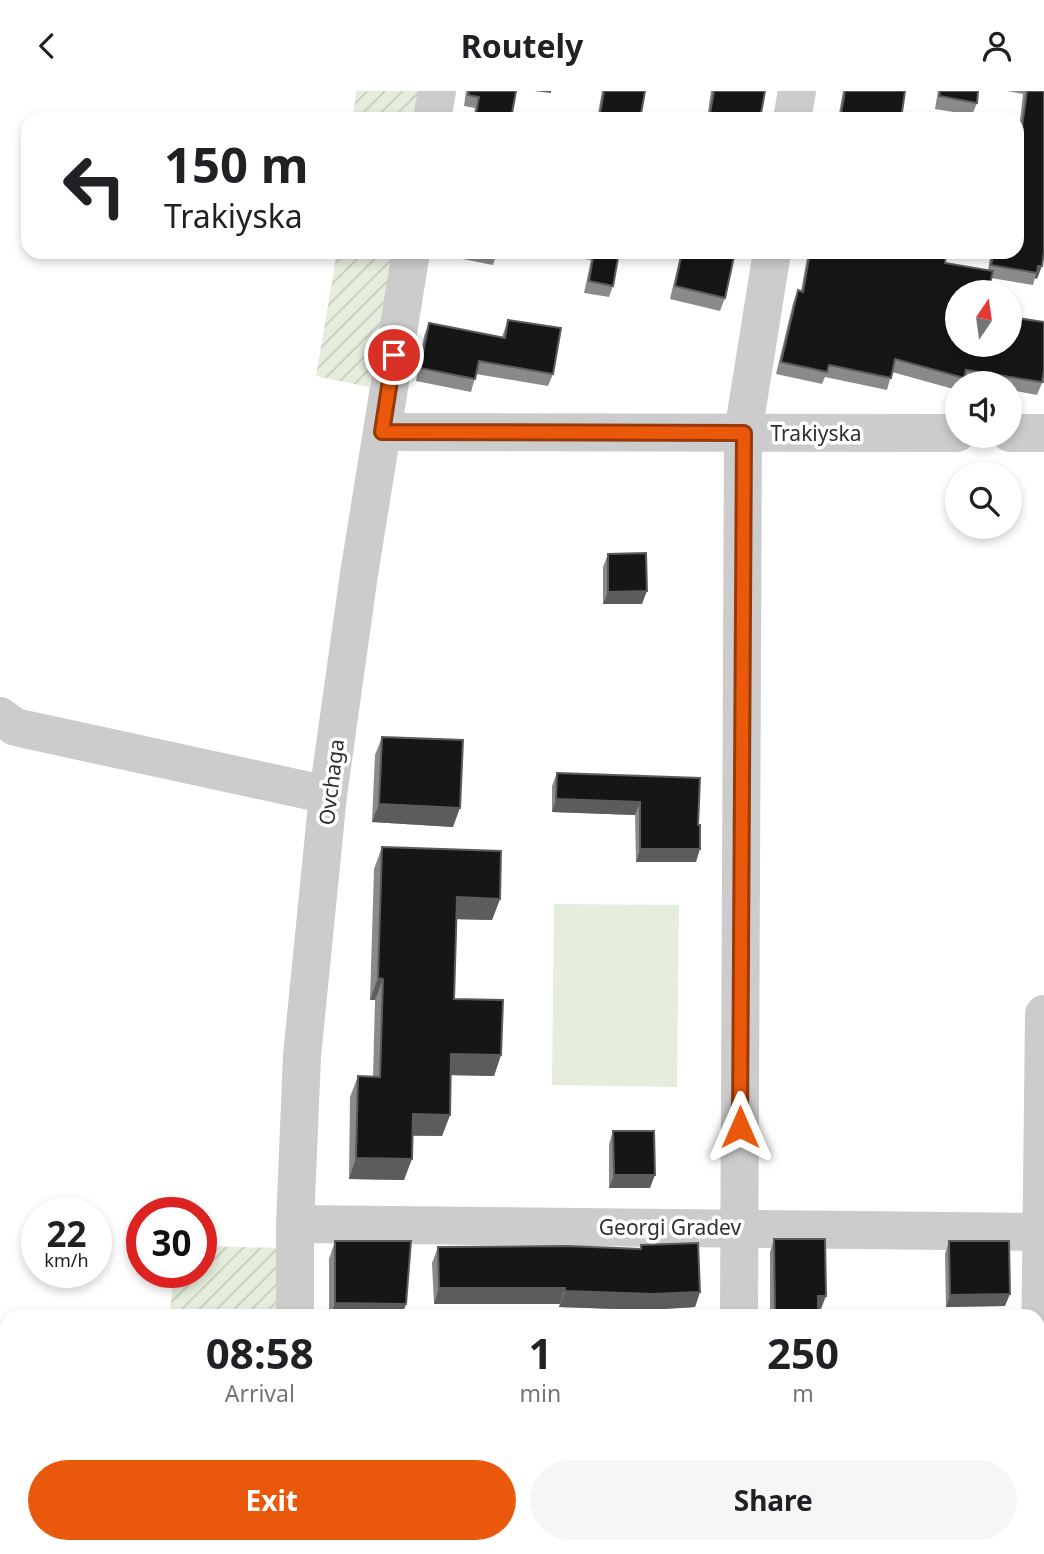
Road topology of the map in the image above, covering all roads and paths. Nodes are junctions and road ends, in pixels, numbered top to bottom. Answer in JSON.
{"nodes":[{"id":1,"x":437,"y":91,"type":"edge"},
{"id":2,"x":797,"y":91,"type":"edge"},
{"id":3,"x":433,"y":112,"type":"edge"},
{"id":4,"x":793,"y":112,"type":"edge"},
{"id":5,"x":410,"y":259,"type":"edge"},
{"id":6,"x":771,"y":259,"type":"edge"},
{"id":7,"x":382,"y":432,"type":"junction"},
{"id":8,"x":744,"y":433,"type":"junction"},
{"id":9,"x":945,"y":433,"type":"edge"},
{"id":10,"x":1022,"y":433,"type":"edge"},
{"id":11,"x":1044,"y":433,"type":"edge"},
{"id":12,"x":0,"y":716,"type":"edge"},
{"id":13,"x":328,"y":795,"type":"junction"},
{"id":14,"x":1044,"y":1014,"type":"edge"},
{"id":15,"x":295,"y":1224,"type":"junction"},
{"id":16,"x":740,"y":1228,"type":"junction"},
{"id":17,"x":1043,"y":1232,"type":"edge"},
{"id":18,"x":295,"y":1309,"type":"edge"},
{"id":19,"x":739,"y":1309,"type":"edge"},
{"id":20,"x":1042,"y":1309,"type":"edge"}],
"edges":[{"from":1,"to":3,"type":"street"},
{"from":2,"to":4,"type":"street"},
{"from":5,"to":7,"type":"street","name":"Ovchaga"},
{"from":6,"to":8,"type":"street"},
{"from":7,"to":8,"type":"street","name":"Trakiyska"},
{"from":7,"to":13,"type":"street","name":"Ovchaga"},
{"from":8,"to":9,"type":"street","name":"Trakiyska"},
{"from":8,"to":16,"type":"street"},
{"from":10,"to":11,"type":"street"},
{"from":12,"to":13,"type":"street"},
{"from":13,"to":15,"type":"street","name":"Ovchaga"},
{"from":14,"to":17,"type":"street"},
{"from":15,"to":16,"type":"street","name":"Georgi Gradev"},
{"from":15,"to":18,"type":"street","name":"Ovchaga"},
{"from":16,"to":17,"type":"street","name":"Georgi Gradev"},
{"from":16,"to":19,"type":"street"},
{"from":17,"to":20,"type":"street"}]}
